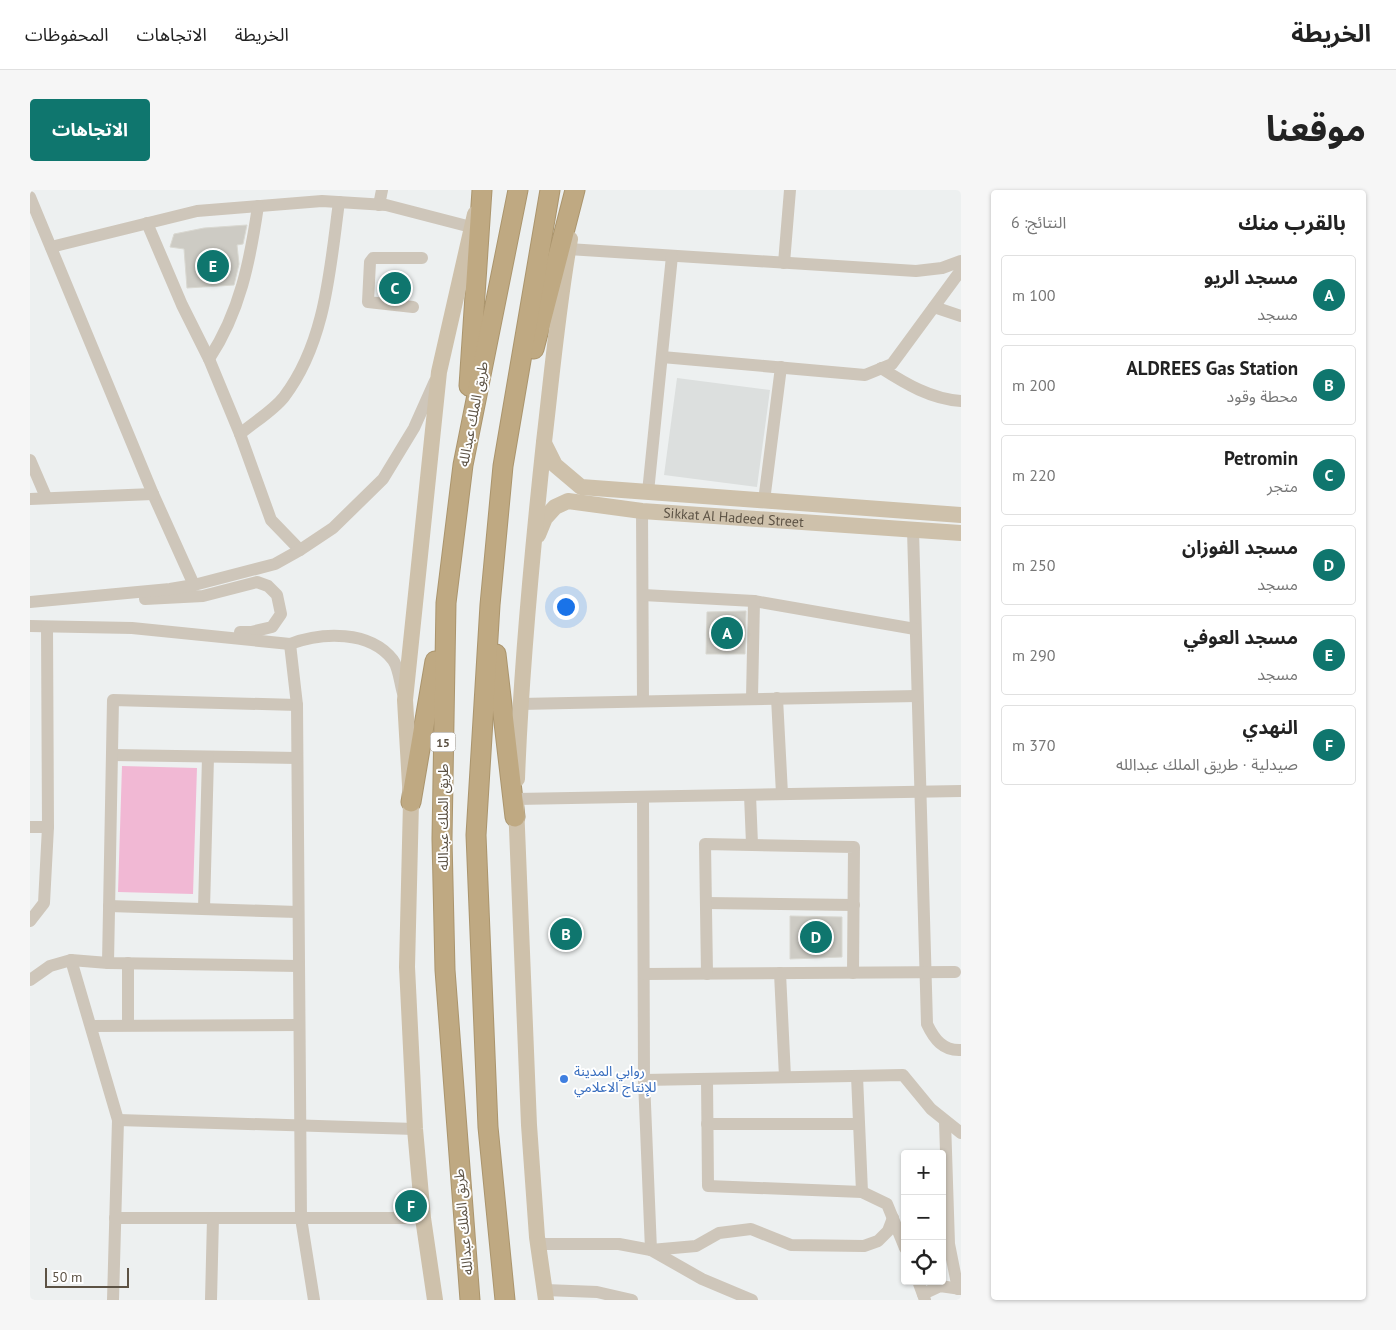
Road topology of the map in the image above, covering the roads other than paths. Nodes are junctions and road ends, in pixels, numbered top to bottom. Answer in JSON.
{"nodes":[{"id":1,"x":382,"y":190,"type":"edge"},
{"id":2,"x":482,"y":190,"type":"edge"},
{"id":3,"x":518,"y":190,"type":"edge"},
{"id":4,"x":550,"y":190,"type":"edge"},
{"id":5,"x":577,"y":190,"type":"edge"},
{"id":6,"x":790,"y":190,"type":"edge"},
{"id":7,"x":30,"y":197,"type":"edge"},
{"id":8,"x":339,"y":202,"type":"junction"},
{"id":9,"x":379,"y":205,"type":"junction"},
{"id":10,"x":258,"y":206,"type":"junction"},
{"id":11,"x":147,"y":223,"type":"junction"},
{"id":12,"x":471,"y":227,"type":"junction"},
{"id":13,"x":51,"y":247,"type":"junction"},
{"id":14,"x":568,"y":249,"type":"junction"},
{"id":15,"x":672,"y":256,"type":"junction"},
{"id":16,"x":422,"y":258,"type":"dead end"},
{"id":17,"x":961,"y":261,"type":"edge"},
{"id":18,"x":784,"y":263,"type":"junction"},
{"id":19,"x":961,"y":270,"type":"edge"},
{"id":20,"x":413,"y":307,"type":"dead end"},
{"id":21,"x":934,"y":307,"type":"junction"},
{"id":22,"x":961,"y":316,"type":"edge"},
{"id":23,"x":662,"y":357,"type":"junction"},
{"id":24,"x":209,"y":359,"type":"junction"},
{"id":25,"x":781,"y":367,"type":"junction"},
{"id":26,"x":881,"y":368,"type":"junction"},
{"id":27,"x":439,"y":372,"type":"junction"},
{"id":28,"x":961,"y":401,"type":"edge"},
{"id":29,"x":240,"y":434,"type":"junction"},
{"id":30,"x":544,"y":443,"type":"junction"},
{"id":31,"x":30,"y":460,"type":"edge"},
{"id":32,"x":463,"y":464,"type":"junction"},
{"id":33,"x":503,"y":466,"type":"junction"},
{"id":34,"x":648,"y":492,"type":"junction"},
{"id":35,"x":153,"y":494,"type":"junction"},
{"id":36,"x":581,"y":495,"type":"junction"},
{"id":37,"x":46,"y":497,"type":"junction"},
{"id":38,"x":30,"y":499,"type":"edge"},
{"id":39,"x":764,"y":501,"type":"junction"},
{"id":40,"x":642,"y":511,"type":"junction"},
{"id":41,"x":961,"y":515,"type":"edge"},
{"id":42,"x":912,"y":530,"type":"junction"},
{"id":43,"x":961,"y":533,"type":"edge"},
{"id":44,"x":533,"y":549,"type":"junction"},
{"id":45,"x":300,"y":550,"type":"junction"},
{"id":46,"x":194,"y":585,"type":"junction"},
{"id":47,"x":643,"y":595,"type":"junction"},
{"id":48,"x":86,"y":597,"type":"junction"},
{"id":49,"x":754,"y":601,"type":"junction"},
{"id":50,"x":30,"y":602,"type":"edge"},
{"id":51,"x":446,"y":603,"type":"junction"},
{"id":52,"x":490,"y":604,"type":"junction"},
{"id":53,"x":30,"y":626,"type":"edge"},
{"id":54,"x":47,"y":627,"type":"junction"},
{"id":55,"x":132,"y":628,"type":"junction"},
{"id":56,"x":915,"y":629,"type":"junction"},
{"id":57,"x":290,"y":644,"type":"junction"},
{"id":58,"x":917,"y":696,"type":"junction"},
{"id":59,"x":752,"y":698,"type":"junction"},
{"id":60,"x":777,"y":698,"type":"junction"},
{"id":61,"x":405,"y":700,"type":"junction"},
{"id":62,"x":643,"y":701,"type":"junction"},
{"id":63,"x":520,"y":704,"type":"junction"},
{"id":64,"x":296,"y":705,"type":"junction"},
{"id":65,"x":112,"y":756,"type":"junction"},
{"id":66,"x":208,"y":757,"type":"junction"},
{"id":67,"x":297,"y":758,"type":"junction"},
{"id":68,"x":961,"y":791,"type":"edge"},
{"id":69,"x":920,"y":792,"type":"junction"},
{"id":70,"x":782,"y":794,"type":"junction"},
{"id":71,"x":750,"y":795,"type":"junction"},
{"id":72,"x":643,"y":797,"type":"junction"},
{"id":73,"x":411,"y":802,"type":"junction"},
{"id":74,"x":515,"y":808,"type":"junction"},
{"id":75,"x":30,"y":827,"type":"edge"},
{"id":76,"x":48,"y":827,"type":"junction"},
{"id":77,"x":752,"y":844,"type":"junction"},
{"id":78,"x":706,"y":903,"type":"junction"},
{"id":79,"x":854,"y":905,"type":"junction"},
{"id":80,"x":109,"y":906,"type":"junction"},
{"id":81,"x":204,"y":909,"type":"junction"},
{"id":82,"x":297,"y":912,"type":"junction"},
{"id":83,"x":30,"y":921,"type":"edge"},
{"id":84,"x":71,"y":960,"type":"junction"},
{"id":85,"x":108,"y":963,"type":"junction"},
{"id":86,"x":128,"y":963,"type":"junction"},
{"id":87,"x":298,"y":966,"type":"junction"},
{"id":88,"x":926,"y":972,"type":"junction"},
{"id":89,"x":955,"y":972,"type":"dead end"},
{"id":90,"x":780,"y":973,"type":"junction"},
{"id":91,"x":853,"y":973,"type":"junction"},
{"id":92,"x":644,"y":974,"type":"junction"},
{"id":93,"x":708,"y":974,"type":"junction"},
{"id":94,"x":30,"y":980,"type":"edge"},
{"id":95,"x":298,"y":1025,"type":"junction"},
{"id":96,"x":92,"y":1026,"type":"junction"},
{"id":97,"x":128,"y":1026,"type":"junction"},
{"id":98,"x":961,"y":1050,"type":"edge"},
{"id":99,"x":857,"y":1076,"type":"junction"},
{"id":100,"x":785,"y":1077,"type":"junction"},
{"id":101,"x":707,"y":1078,"type":"junction"},
{"id":102,"x":644,"y":1080,"type":"junction"},
{"id":103,"x":118,"y":1120,"type":"junction"},
{"id":104,"x":945,"y":1121,"type":"junction"},
{"id":105,"x":707,"y":1124,"type":"junction"},
{"id":106,"x":859,"y":1124,"type":"junction"},
{"id":107,"x":298,"y":1125,"type":"junction"},
{"id":108,"x":415,"y":1129,"type":"junction"},
{"id":109,"x":961,"y":1133,"type":"edge"},
{"id":110,"x":862,"y":1192,"type":"junction"},
{"id":111,"x":115,"y":1218,"type":"junction"},
{"id":112,"x":212,"y":1218,"type":"junction"},
{"id":113,"x":301,"y":1218,"type":"junction"},
{"id":114,"x":422,"y":1218,"type":"junction"},
{"id":115,"x":893,"y":1218,"type":"junction"},
{"id":116,"x":902,"y":1240,"type":"edge"},
{"id":117,"x":538,"y":1244,"type":"junction"},
{"id":118,"x":651,"y":1250,"type":"junction"},
{"id":119,"x":920,"y":1285,"type":"edge"},
{"id":120,"x":960,"y":1289,"type":"edge"},
{"id":121,"x":546,"y":1295,"type":"edge"},
{"id":122,"x":597,"y":1296,"type":"edge"},
{"id":123,"x":733,"y":1296,"type":"edge"},
{"id":124,"x":924,"y":1297,"type":"edge"},
{"id":125,"x":113,"y":1300,"type":"edge"},
{"id":126,"x":211,"y":1300,"type":"edge"},
{"id":127,"x":314,"y":1300,"type":"edge"},
{"id":128,"x":435,"y":1300,"type":"edge"},
{"id":129,"x":470,"y":1300,"type":"edge"},
{"id":130,"x":505,"y":1300,"type":"edge"},
{"id":131,"x":632,"y":1300,"type":"edge"},
{"id":132,"x":752,"y":1300,"type":"edge"}],
"edges":[{"from":1,"to":9,"type":"street"},
{"from":2,"to":12,"type":"main road"},
{"from":2,"to":32,"type":"highway"},
{"from":3,"to":32,"type":"highway","name":"طريق الملك عبدالله","number":"15"},
{"from":4,"to":33,"type":"highway"},
{"from":5,"to":14,"type":"main road"},
{"from":5,"to":33,"type":"highway"},
{"from":6,"to":18,"type":"street"},
{"from":7,"to":13,"type":"street"},
{"from":8,"to":9,"type":"street"},
{"from":8,"to":10,"type":"street"},
{"from":8,"to":29,"type":"street"},
{"from":9,"to":12,"type":"street"},
{"from":10,"to":11,"type":"street"},
{"from":10,"to":24,"type":"street"},
{"from":11,"to":13,"type":"street"},
{"from":11,"to":24,"type":"street"},
{"from":12,"to":27,"type":"main road"},
{"from":13,"to":35,"type":"street"},
{"from":14,"to":15,"type":"street"},
{"from":14,"to":30,"type":"main road"},
{"from":15,"to":18,"type":"street"},
{"from":15,"to":23,"type":"street"},
{"from":16,"to":20,"type":"street"},
{"from":17,"to":18,"type":"street"},
{"from":19,"to":21,"type":"street"},
{"from":21,"to":22,"type":"street"},
{"from":21,"to":26,"type":"street"},
{"from":23,"to":25,"type":"street"},
{"from":23,"to":34,"type":"street"},
{"from":24,"to":29,"type":"street"},
{"from":25,"to":26,"type":"street"},
{"from":25,"to":39,"type":"street"},
{"from":26,"to":28,"type":"street"},
{"from":27,"to":45,"type":"street"},
{"from":27,"to":61,"type":"main road"},
{"from":29,"to":45,"type":"street"},
{"from":30,"to":36,"type":"main road"},
{"from":30,"to":44,"type":"main road"},
{"from":31,"to":37,"type":"street"},
{"from":32,"to":51,"type":"highway","name":"طريق الملك عبدالله","number":"15"},
{"from":33,"to":52,"type":"highway"},
{"from":34,"to":36,"type":"main road","name":"Sikkat Al Hadeed Street"},
{"from":34,"to":39,"type":"main road","name":"Sikkat Al Hadeed Street"},
{"from":35,"to":37,"type":"street"},
{"from":35,"to":46,"type":"street"},
{"from":36,"to":40,"type":"main road","name":"Sikkat Al Hadeed Street"},
{"from":36,"to":44,"type":"main road","name":"Sikkat Al Hadeed Street"},
{"from":37,"to":38,"type":"street"},
{"from":39,"to":41,"type":"main road","name":"Sikkat Al Hadeed Street"},
{"from":40,"to":42,"type":"main road","name":"Sikkat Al Hadeed Street"},
{"from":40,"to":47,"type":"street"},
{"from":42,"to":43,"type":"main road","name":"Sikkat Al Hadeed Street"},
{"from":42,"to":56,"type":"street"},
{"from":44,"to":63,"type":"main road"},
{"from":45,"to":46,"type":"street"},
{"from":46,"to":48,"type":"street"},
{"from":47,"to":49,"type":"street"},
{"from":47,"to":62,"type":"street"},
{"from":48,"to":50,"type":"street"},
{"from":48,"to":55,"type":"street"},
{"from":49,"to":56,"type":"street"},
{"from":49,"to":59,"type":"street"},
{"from":51,"to":73,"type":"highway"},
{"from":51,"to":129,"type":"highway","name":"طريق الملك عبدالله","number":"15"},
{"from":52,"to":74,"type":"highway"},
{"from":52,"to":130,"type":"highway"},
{"from":53,"to":54,"type":"street"},
{"from":54,"to":55,"type":"street"},
{"from":54,"to":76,"type":"street"},
{"from":55,"to":57,"type":"street"},
{"from":56,"to":58,"type":"street"},
{"from":57,"to":61,"type":"street"},
{"from":57,"to":64,"type":"street"},
{"from":58,"to":60,"type":"street"},
{"from":58,"to":69,"type":"street"},
{"from":59,"to":60,"type":"street"},
{"from":59,"to":62,"type":"street"},
{"from":60,"to":70,"type":"street"},
{"from":61,"to":73,"type":"main road"},
{"from":62,"to":63,"type":"street"},
{"from":63,"to":74,"type":"main road"},
{"from":64,"to":65,"type":"street"},
{"from":64,"to":67,"type":"street"},
{"from":65,"to":66,"type":"street"},
{"from":65,"to":80,"type":"street"},
{"from":66,"to":67,"type":"street"},
{"from":66,"to":81,"type":"street"},
{"from":67,"to":82,"type":"street"},
{"from":68,"to":69,"type":"street"},
{"from":69,"to":70,"type":"street"},
{"from":69,"to":88,"type":"street"},
{"from":70,"to":71,"type":"street"},
{"from":71,"to":72,"type":"street"},
{"from":71,"to":77,"type":"street"},
{"from":72,"to":74,"type":"street"},
{"from":72,"to":92,"type":"street"},
{"from":73,"to":108,"type":"main road"},
{"from":74,"to":117,"type":"main road"},
{"from":75,"to":76,"type":"street"},
{"from":76,"to":83,"type":"street"},
{"from":77,"to":78,"type":"street"},
{"from":77,"to":79,"type":"street"},
{"from":78,"to":79,"type":"street"},
{"from":78,"to":93,"type":"street"},
{"from":79,"to":91,"type":"street"},
{"from":80,"to":81,"type":"street"},
{"from":80,"to":85,"type":"street"},
{"from":81,"to":82,"type":"street"},
{"from":82,"to":87,"type":"street"},
{"from":84,"to":85,"type":"street"},
{"from":84,"to":94,"type":"street"},
{"from":84,"to":96,"type":"street"},
{"from":85,"to":86,"type":"street"},
{"from":86,"to":87,"type":"street"},
{"from":86,"to":97,"type":"street"},
{"from":87,"to":95,"type":"street"},
{"from":88,"to":89,"type":"street"},
{"from":88,"to":91,"type":"street"},
{"from":88,"to":98,"type":"street"},
{"from":90,"to":91,"type":"street"},
{"from":90,"to":93,"type":"street"},
{"from":90,"to":100,"type":"street"},
{"from":92,"to":93,"type":"street"},
{"from":92,"to":102,"type":"street"},
{"from":95,"to":97,"type":"street"},
{"from":95,"to":107,"type":"street"},
{"from":96,"to":97,"type":"street"},
{"from":96,"to":103,"type":"street"},
{"from":99,"to":100,"type":"street"},
{"from":99,"to":104,"type":"street"},
{"from":99,"to":106,"type":"street"},
{"from":100,"to":101,"type":"street"},
{"from":101,"to":102,"type":"street"},
{"from":101,"to":105,"type":"street"},
{"from":102,"to":118,"type":"street"},
{"from":103,"to":107,"type":"street"},
{"from":103,"to":111,"type":"street"},
{"from":104,"to":109,"type":"street"},
{"from":104,"to":120,"type":"street"},
{"from":105,"to":106,"type":"street"},
{"from":105,"to":110,"type":"street"},
{"from":106,"to":110,"type":"street"},
{"from":107,"to":108,"type":"street"},
{"from":107,"to":113,"type":"street"},
{"from":108,"to":114,"type":"main road"},
{"from":110,"to":115,"type":"street"},
{"from":111,"to":112,"type":"street"},
{"from":111,"to":125,"type":"street"},
{"from":112,"to":113,"type":"street"},
{"from":112,"to":126,"type":"street"},
{"from":113,"to":114,"type":"street"},
{"from":113,"to":127,"type":"street"},
{"from":114,"to":128,"type":"main road"},
{"from":115,"to":116,"type":"street"},
{"from":115,"to":118,"type":"street"},
{"from":117,"to":118,"type":"street"},
{"from":117,"to":121,"type":"main road"},
{"from":118,"to":123,"type":"street"},
{"from":119,"to":124,"type":"street"},
{"from":120,"to":124,"type":"street"},
{"from":121,"to":122,"type":"street"},
{"from":122,"to":131,"type":"street"},
{"from":123,"to":132,"type":"street"}]}
